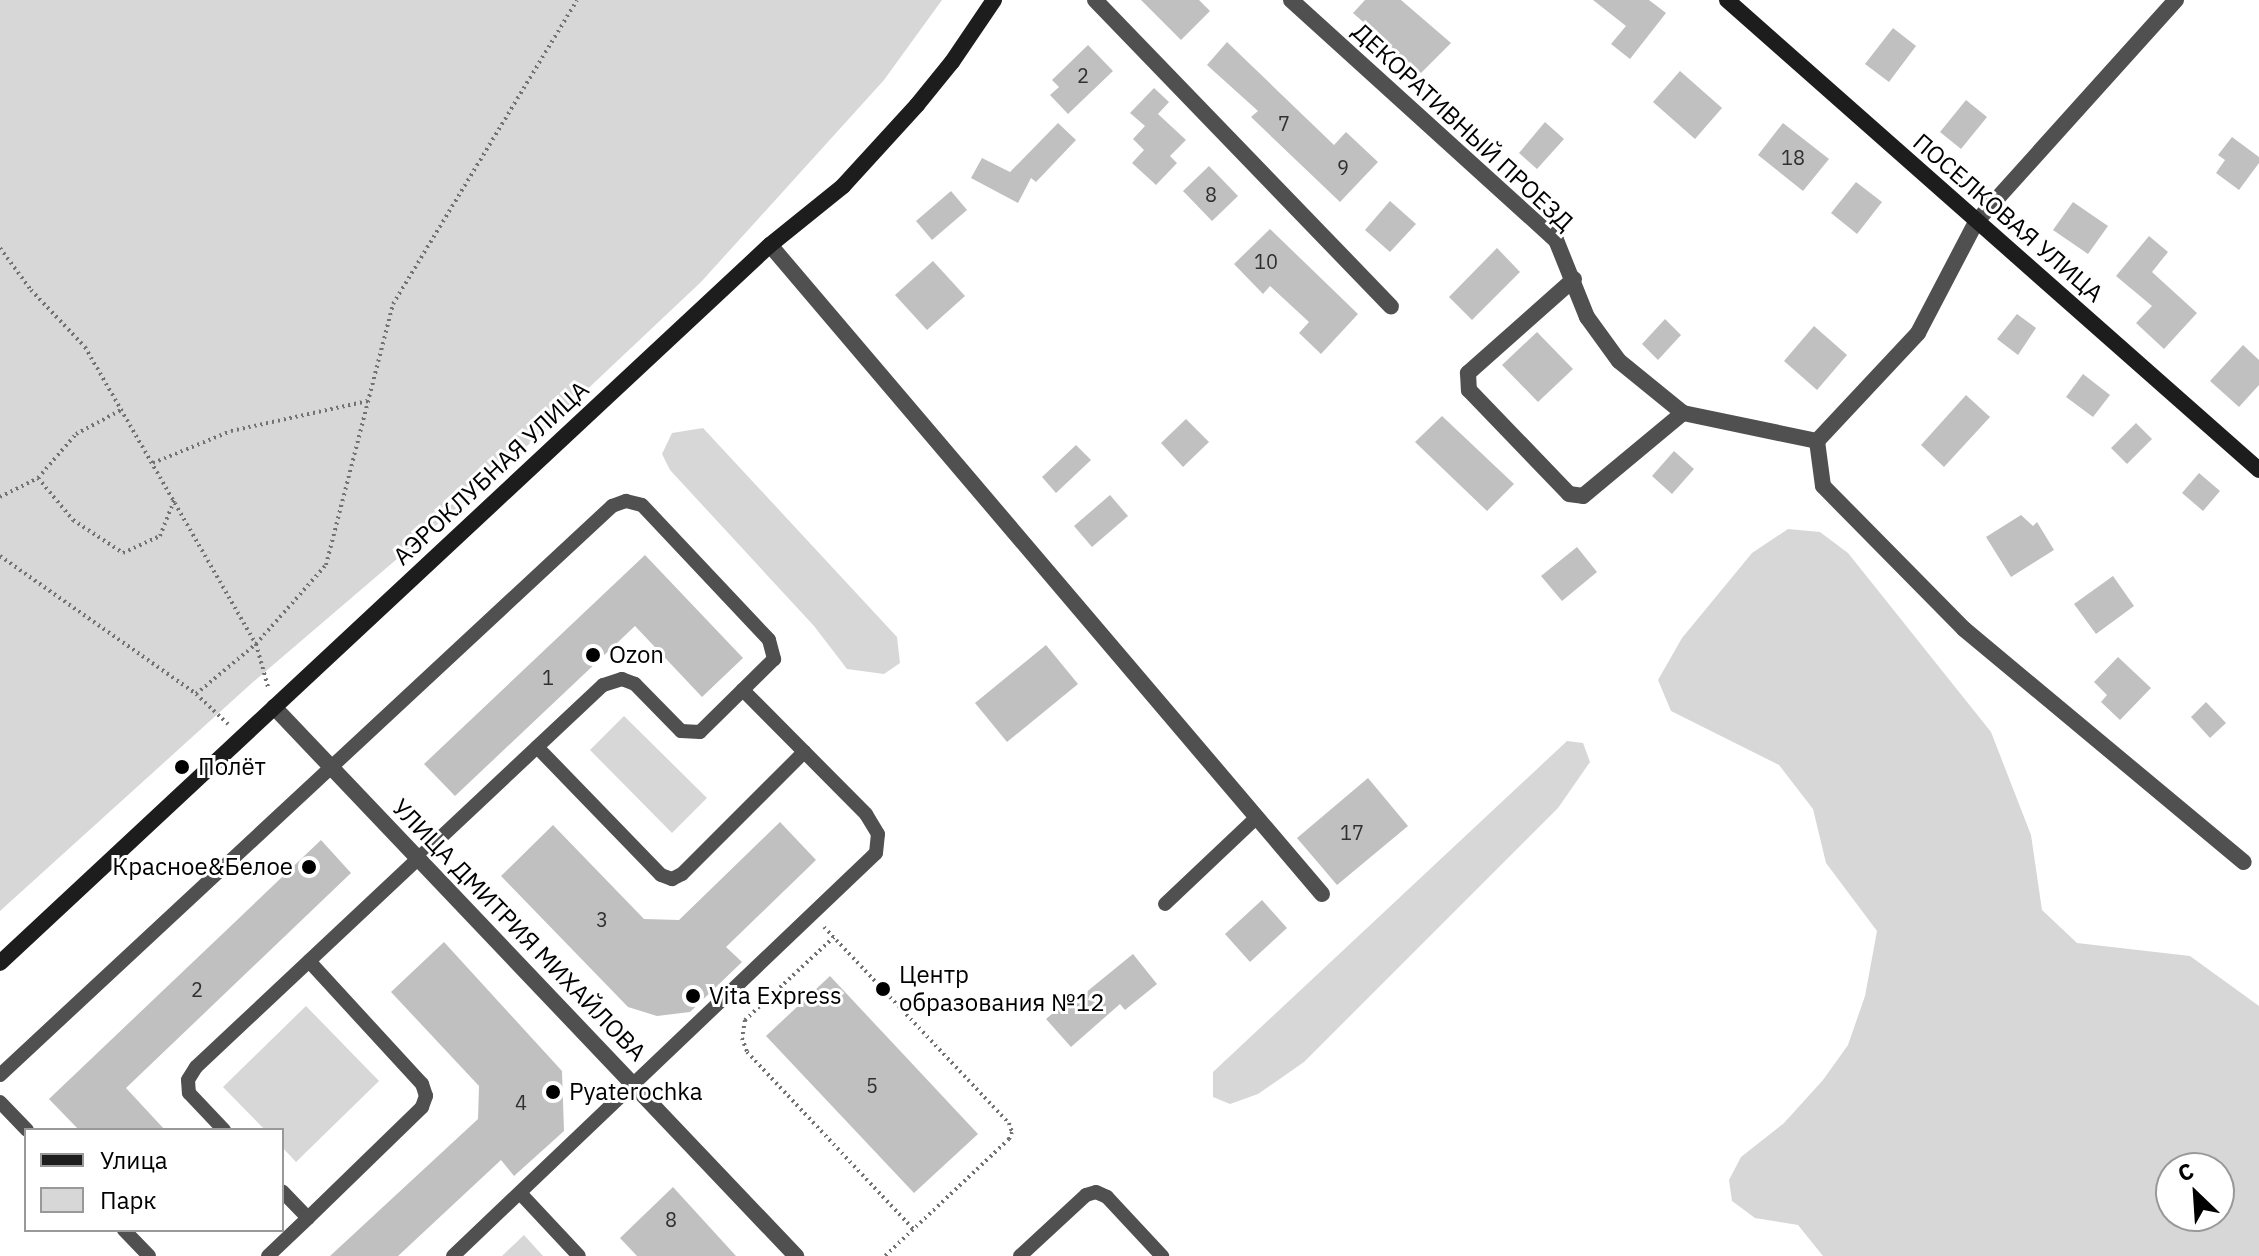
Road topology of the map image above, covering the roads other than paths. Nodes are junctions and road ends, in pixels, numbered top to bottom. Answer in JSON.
{"nodes":[{"id":1,"x":994,"y":0,"type":"edge"},
{"id":2,"x":1095,"y":0,"type":"edge"},
{"id":3,"x":1291,"y":0,"type":"edge"},
{"id":4,"x":1727,"y":0,"type":"edge"},
{"id":5,"x":2176,"y":0,"type":"edge"},
{"id":6,"x":1976,"y":222,"type":"junction"},
{"id":7,"x":770,"y":245,"type":"junction"},
{"id":8,"x":1574,"y":279,"type":"junction"},
{"id":9,"x":1391,"y":307,"type":"dead end"},
{"id":10,"x":1683,"y":413,"type":"junction"},
{"id":11,"x":1817,"y":441,"type":"junction"},
{"id":12,"x":2259,"y":470,"type":"edge"},
{"id":13,"x":743,"y":690,"type":"junction"},
{"id":14,"x":274,"y":707,"type":"junction"},
{"id":15,"x":537,"y":747,"type":"junction"},
{"id":16,"x":804,"y":752,"type":"junction"},
{"id":17,"x":331,"y":767,"type":"junction"},
{"id":18,"x":1257,"y":817,"type":"junction"},
{"id":19,"x":418,"y":859,"type":"junction"},
{"id":20,"x":2244,"y":862,"type":"dead end"},
{"id":21,"x":1322,"y":894,"type":"dead end"},
{"id":22,"x":1165,"y":904,"type":"dead end"},
{"id":23,"x":309,"y":961,"type":"junction"},
{"id":24,"x":0,"y":963,"type":"edge"},
{"id":25,"x":0,"y":1075,"type":"edge"},
{"id":26,"x":634,"y":1085,"type":"junction"},
{"id":27,"x":0,"y":1102,"type":"edge"},
{"id":28,"x":25,"y":1128,"type":"edge"},
{"id":29,"x":222,"y":1128,"type":"edge"},
{"id":30,"x":284,"y":1193,"type":"edge"},
{"id":31,"x":520,"y":1193,"type":"junction"},
{"id":32,"x":308,"y":1218,"type":"junction"},
{"id":33,"x":126,"y":1232,"type":"edge"},
{"id":34,"x":149,"y":1256,"type":"edge"},
{"id":35,"x":268,"y":1256,"type":"edge"},
{"id":36,"x":453,"y":1256,"type":"edge"},
{"id":37,"x":579,"y":1256,"type":"edge"},
{"id":38,"x":796,"y":1256,"type":"edge"},
{"id":39,"x":1020,"y":1256,"type":"edge"},
{"id":40,"x":1162,"y":1256,"type":"edge"}],
"edges":[{"from":1,"to":7,"type":"street","name":"АЭРОКЛУБНАЯ УЛИЦА"},
{"from":2,"to":9,"type":"street"},
{"from":3,"to":8,"type":"street","name":"ДЕКОРАТИВНЫЙ ПРОЕЗД"},
{"from":4,"to":6,"type":"street","name":"ПОСЕЛКОВАЯ УЛИЦА"},
{"from":5,"to":6,"type":"street"},
{"from":6,"to":11,"type":"street"},
{"from":6,"to":12,"type":"street","name":"ПОСЕЛКОВАЯ УЛИЦА"},
{"from":7,"to":14,"type":"street","name":"АЭРОКЛУБНАЯ УЛИЦА"},
{"from":7,"to":18,"type":"street"},
{"from":8,"to":10,"type":"street","name":"ДЕКОРАТИВНЫЙ ПРОЕЗД"},
{"from":8,"to":10,"type":"street"},
{"from":10,"to":11,"type":"street","name":"ДЕКОРАТИВНЫЙ ПРОЕЗД"},
{"from":11,"to":20,"type":"street"},
{"from":13,"to":15,"type":"lane"},
{"from":13,"to":16,"type":"lane"},
{"from":13,"to":17,"type":"lane"},
{"from":14,"to":17,"type":"street","name":"УЛИЦА ДМИТРИЯ МИХАЙЛОВА"},
{"from":14,"to":24,"type":"street","name":"АЭРОКЛУБНАЯ УЛИЦА"},
{"from":15,"to":16,"type":"lane"},
{"from":15,"to":19,"type":"lane"},
{"from":16,"to":26,"type":"lane"},
{"from":17,"to":19,"type":"street","name":"УЛИЦА ДМИТРИЯ МИХАЙЛОВА"},
{"from":17,"to":25,"type":"lane"},
{"from":18,"to":21,"type":"street"},
{"from":18,"to":22,"type":"lane"},
{"from":19,"to":23,"type":"lane"},
{"from":19,"to":26,"type":"street","name":"УЛИЦА ДМИТРИЯ МИХАЙЛОВА"},
{"from":23,"to":29,"type":"lane"},
{"from":23,"to":32,"type":"lane"},
{"from":26,"to":31,"type":"lane"},
{"from":26,"to":38,"type":"street","name":"УЛИЦА ДМИТРИЯ МИХАЙЛОВА"},
{"from":27,"to":28,"type":"lane"},
{"from":30,"to":32,"type":"lane"},
{"from":31,"to":36,"type":"lane"},
{"from":31,"to":37,"type":"lane"},
{"from":32,"to":35,"type":"lane"},
{"from":33,"to":34,"type":"lane"},
{"from":39,"to":40,"type":"lane"}]}
